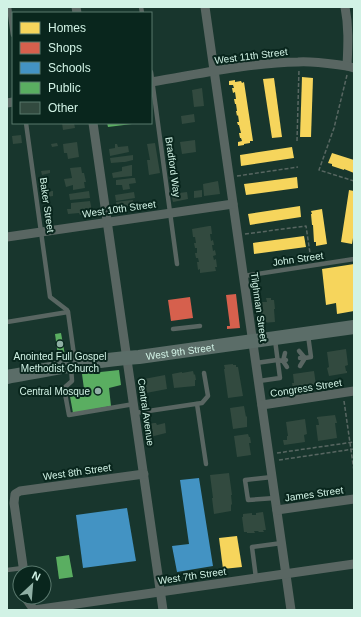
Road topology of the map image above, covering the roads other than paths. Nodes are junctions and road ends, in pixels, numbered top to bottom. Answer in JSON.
{"nodes":[{"id":1,"x":9,"y":7,"type":"edge"},
{"id":2,"x":205,"y":7,"type":"edge"},
{"id":3,"x":345,"y":7,"type":"edge"},
{"id":4,"x":12,"y":28,"type":"edge"},
{"id":5,"x":350,"y":67,"type":"edge"},
{"id":6,"x":214,"y":71,"type":"junction"},
{"id":7,"x":152,"y":82,"type":"edge"},
{"id":8,"x":26,"y":124,"type":"edge"},
{"id":9,"x":93,"y":124,"type":"edge"},
{"id":10,"x":233,"y":204,"type":"junction"},
{"id":11,"x":170,"y":213,"type":"junction"},
{"id":12,"x":108,"y":222,"type":"junction"},
{"id":13,"x":42,"y":232,"type":"junction"},
{"id":14,"x":7,"y":237,"type":"edge"},
{"id":15,"x":354,"y":259,"type":"edge"},
{"id":16,"x":177,"y":264,"type":"dead end"},
{"id":17,"x":244,"y":276,"type":"junction"},
{"id":18,"x":68,"y":312,"type":"junction"},
{"id":19,"x":7,"y":322,"type":"edge"},
{"id":20,"x":200,"y":326,"type":"dead end"},
{"id":21,"x":354,"y":327,"type":"edge"},
{"id":22,"x":173,"y":329,"type":"dead end"},
{"id":23,"x":308,"y":333,"type":"junction"},
{"id":24,"x":275,"y":338,"type":"junction"},
{"id":25,"x":253,"y":341,"type":"junction"},
{"id":26,"x":299,"y":351,"type":"dead end"},
{"id":27,"x":285,"y":353,"type":"dead end"},
{"id":28,"x":127,"y":358,"type":"junction"},
{"id":29,"x":302,"y":358,"type":"junction"},
{"id":30,"x":277,"y":360,"type":"junction"},
{"id":31,"x":285,"y":361,"type":"junction"},
{"id":32,"x":256,"y":364,"type":"junction"},
{"id":33,"x":73,"y":365,"type":"junction"},
{"id":34,"x":300,"y":366,"type":"dead end"},
{"id":35,"x":287,"y":367,"type":"dead end"},
{"id":36,"x":204,"y":373,"type":"dead end"},
{"id":37,"x":7,"y":377,"type":"edge"},
{"id":38,"x":259,"y":381,"type":"junction"},
{"id":39,"x":354,"y":391,"type":"edge"},
{"id":40,"x":197,"y":404,"type":"junction"},
{"id":41,"x":262,"y":406,"type":"junction"},
{"id":42,"x":134,"y":408,"type":"junction"},
{"id":43,"x":206,"y":464,"type":"dead end"},
{"id":44,"x":144,"y":474,"type":"junction"},
{"id":45,"x":272,"y":477,"type":"junction"},
{"id":46,"x":275,"y":498,"type":"junction"},
{"id":47,"x":354,"y":500,"type":"edge"},
{"id":48,"x":277,"y":510,"type":"junction"},
{"id":49,"x":282,"y":542,"type":"junction"},
{"id":50,"x":354,"y":564,"type":"edge"},
{"id":51,"x":22,"y":565,"type":"edge"},
{"id":52,"x":286,"y":574,"type":"junction"},
{"id":53,"x":256,"y":578,"type":"junction"},
{"id":54,"x":161,"y":592,"type":"junction"},
{"id":55,"x":34,"y":610,"type":"edge"},
{"id":56,"x":163,"y":610,"type":"edge"},
{"id":57,"x":291,"y":610,"type":"edge"}],
"edges":[{"from":1,"to":4,"type":"lane"},
{"from":2,"to":6,"type":"street","name":"Tilghman Street"},
{"from":3,"to":5,"type":"street"},
{"from":5,"to":6,"type":"street","name":"West 11th Street"},
{"from":6,"to":7,"type":"street","name":"West 11th Street"},
{"from":6,"to":10,"type":"street","name":"Tilghman Street"},
{"from":7,"to":11,"type":"lane","name":"Bradford Way"},
{"from":8,"to":13,"type":"lane","name":"Baker Street"},
{"from":9,"to":12,"type":"street","name":"Central Avenue"},
{"from":10,"to":11,"type":"street","name":"West 10th Street"},
{"from":10,"to":17,"type":"street","name":"Tilghman Street"},
{"from":11,"to":12,"type":"street","name":"West 10th Street"},
{"from":11,"to":16,"type":"lane","name":"Bradford Way"},
{"from":12,"to":13,"type":"street","name":"West 10th Street"},
{"from":12,"to":28,"type":"street","name":"Central Avenue"},
{"from":13,"to":14,"type":"street","name":"West 10th Street"},
{"from":13,"to":18,"type":"lane","name":"Baker Street"},
{"from":15,"to":17,"type":"lane","name":"John Street"},
{"from":17,"to":25,"type":"street","name":"Tilghman Street"},
{"from":18,"to":19,"type":"lane"},
{"from":18,"to":33,"type":"lane"},
{"from":20,"to":22,"type":"lane"},
{"from":21,"to":23,"type":"main road","name":"West 9th Street"},
{"from":23,"to":24,"type":"main road","name":"West 9th Street"},
{"from":23,"to":29,"type":"lane"},
{"from":24,"to":25,"type":"main road","name":"West 9th Street"},
{"from":24,"to":30,"type":"lane"},
{"from":25,"to":28,"type":"main road","name":"West 9th Street"},
{"from":25,"to":32,"type":"street","name":"Tilghman Street"},
{"from":26,"to":29,"type":"lane"},
{"from":27,"to":31,"type":"lane"},
{"from":28,"to":33,"type":"main road","name":"West 9th Street"},
{"from":28,"to":42,"type":"street","name":"Central Avenue"},
{"from":29,"to":34,"type":"lane"},
{"from":30,"to":31,"type":"lane"},
{"from":30,"to":32,"type":"lane"},
{"from":30,"to":38,"type":"lane"},
{"from":31,"to":35,"type":"lane"},
{"from":32,"to":38,"type":"street","name":"Tilghman Street"},
{"from":33,"to":37,"type":"main road","name":"West 9th Street"},
{"from":33,"to":42,"type":"lane"},
{"from":36,"to":40,"type":"lane"},
{"from":38,"to":41,"type":"street","name":"Tilghman Street"},
{"from":39,"to":41,"type":"street","name":"Congress Street"},
{"from":40,"to":42,"type":"lane"},
{"from":40,"to":43,"type":"lane"},
{"from":41,"to":45,"type":"street","name":"Tilghman Street"},
{"from":42,"to":44,"type":"street","name":"Central Avenue"},
{"from":44,"to":51,"type":"street","name":"West 8th Street"},
{"from":44,"to":54,"type":"street","name":"Central Avenue"},
{"from":45,"to":46,"type":"street","name":"Tilghman Street"},
{"from":45,"to":46,"type":"lane"},
{"from":46,"to":48,"type":"street","name":"Tilghman Street"},
{"from":47,"to":48,"type":"street","name":"James Street"},
{"from":48,"to":49,"type":"street","name":"Tilghman Street"},
{"from":49,"to":52,"type":"street","name":"Tilghman Street"},
{"from":49,"to":53,"type":"lane"},
{"from":50,"to":52,"type":"street","name":"West 7th Street"},
{"from":52,"to":53,"type":"street","name":"West 7th Street"},
{"from":52,"to":57,"type":"street","name":"Tilghman Street"},
{"from":53,"to":54,"type":"street","name":"West 7th Street"},
{"from":54,"to":55,"type":"street","name":"West 7th Street"},
{"from":54,"to":56,"type":"street","name":"Central Avenue"}]}
